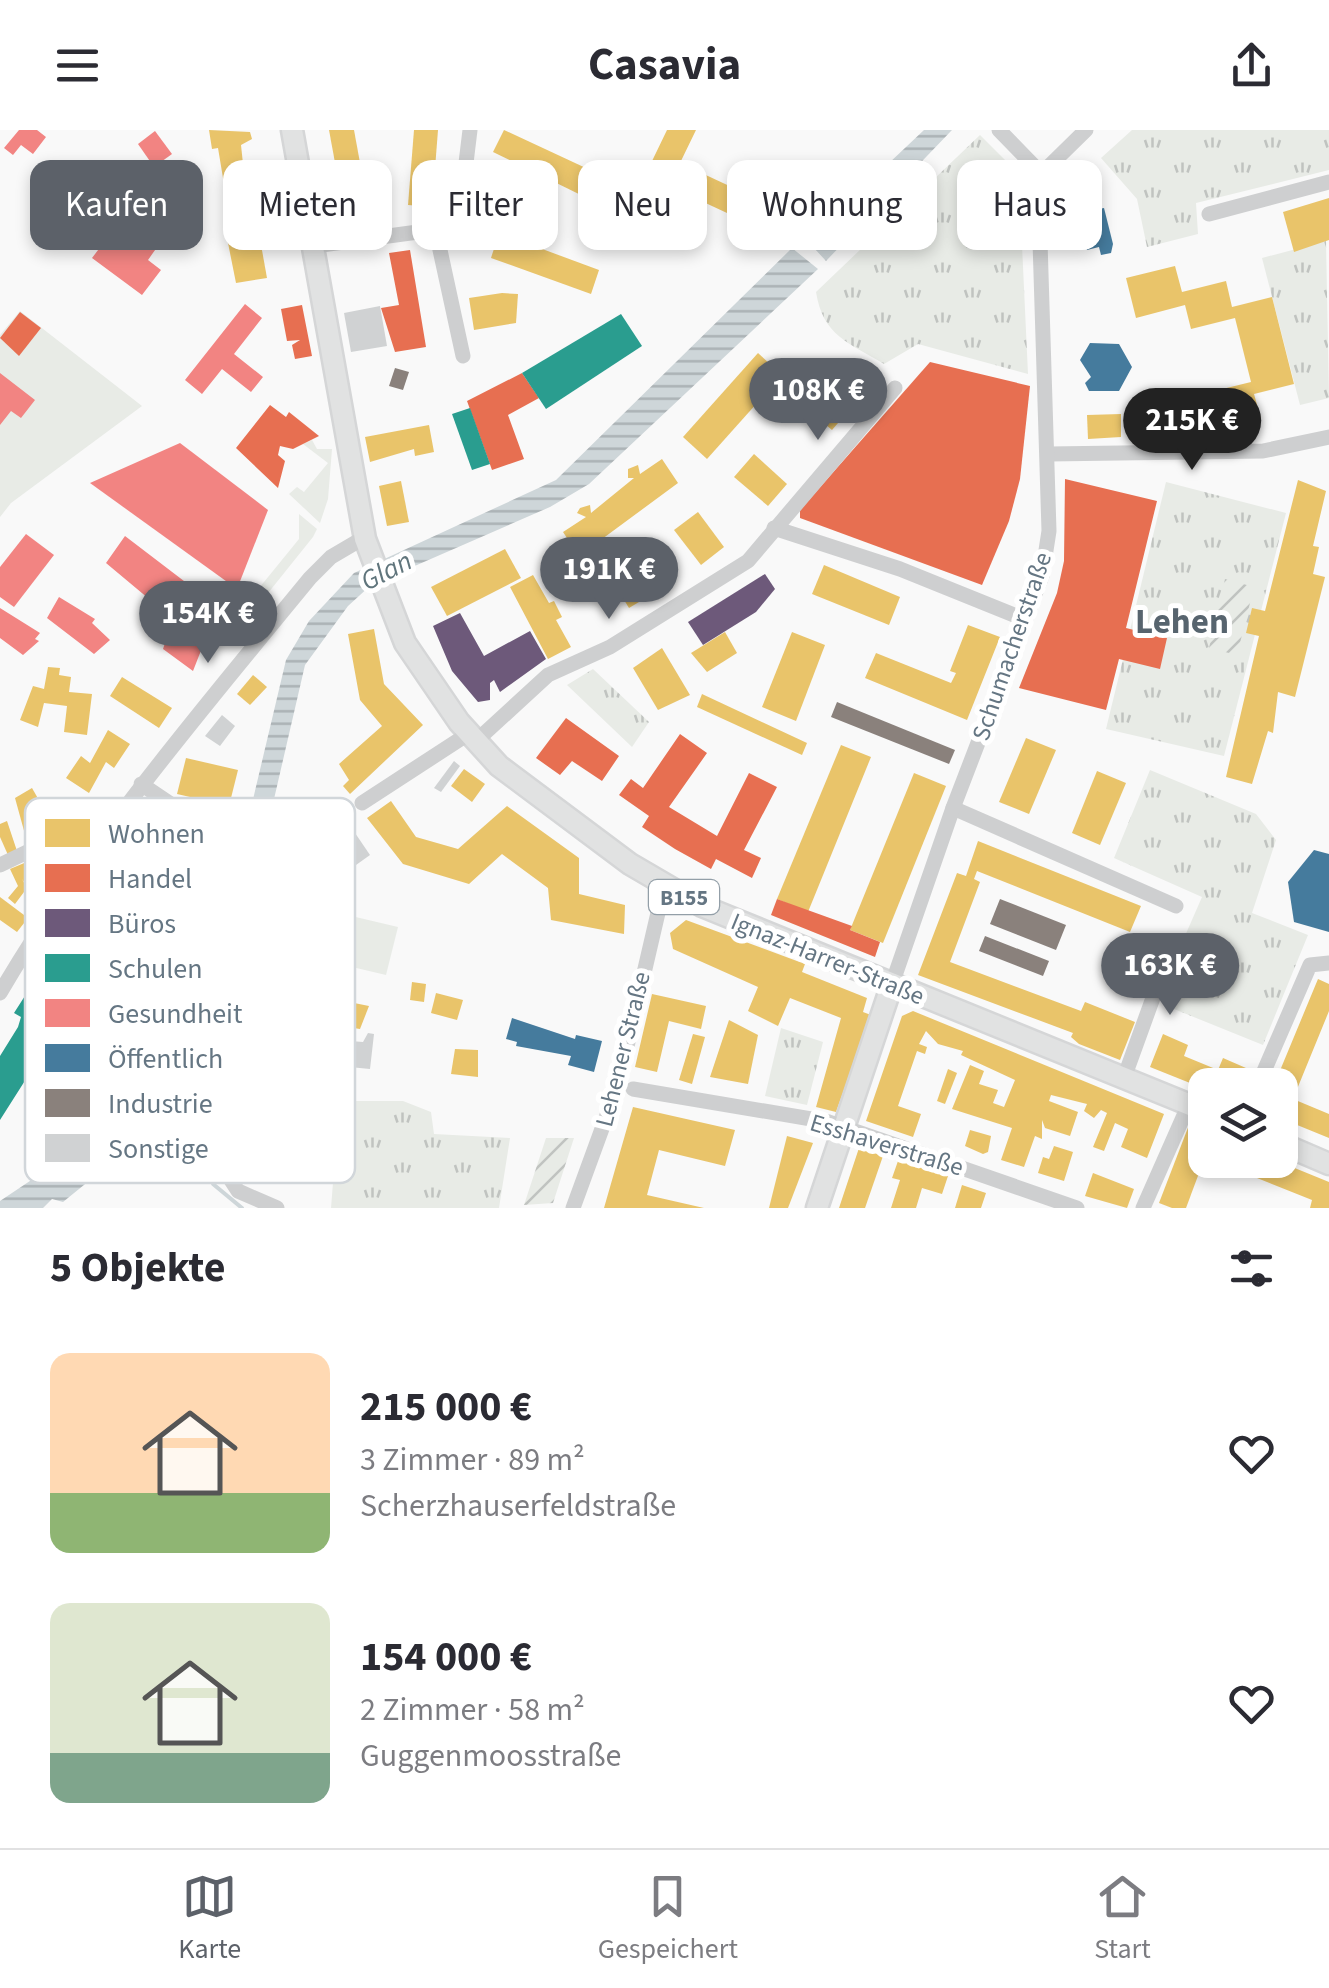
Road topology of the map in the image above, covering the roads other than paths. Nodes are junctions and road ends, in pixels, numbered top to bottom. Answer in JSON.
{"nodes":[{"id":1,"x":292,"y":130,"type":"edge"},
{"id":2,"x":470,"y":130,"type":"edge"},
{"id":3,"x":998,"y":130,"type":"edge"},
{"id":4,"x":1086,"y":130,"type":"edge"},
{"id":5,"x":298,"y":160,"type":"edge"},
{"id":6,"x":466,"y":160,"type":"edge"},
{"id":7,"x":1028,"y":160,"type":"edge"},
{"id":8,"x":1055,"y":160,"type":"edge"},
{"id":9,"x":1329,"y":182,"type":"edge"},
{"id":10,"x":1209,"y":214,"type":"dead end"},
{"id":11,"x":315,"y":250,"type":"edge"},
{"id":12,"x":440,"y":250,"type":"edge"},
{"id":13,"x":1041,"y":250,"type":"edge"},
{"id":14,"x":463,"y":356,"type":"dead end"},
{"id":15,"x":895,"y":388,"type":"dead end"},
{"id":16,"x":1329,"y":437,"type":"edge"},
{"id":17,"x":1049,"y":454,"type":"junction"},
{"id":18,"x":774,"y":528,"type":"junction"},
{"id":19,"x":367,"y":545,"type":"junction"},
{"id":20,"x":1024,"y":619,"type":"junction"},
{"id":21,"x":472,"y":738,"type":"junction"},
{"id":22,"x":140,"y":784,"type":"junction"},
{"id":23,"x":130,"y":798,"type":"edge"},
{"id":24,"x":161,"y":798,"type":"edge"},
{"id":25,"x":362,"y":803,"type":"dead end"},
{"id":26,"x":953,"y":808,"type":"junction"},
{"id":27,"x":25,"y":853,"type":"edge"},
{"id":28,"x":0,"y":865,"type":"edge"},
{"id":29,"x":664,"y":887,"type":"junction"},
{"id":30,"x":1176,"y":906,"type":"dead end"},
{"id":31,"x":25,"y":954,"type":"edge"},
{"id":32,"x":1329,"y":964,"type":"edge"},
{"id":33,"x":892,"y":984,"type":"junction"},
{"id":34,"x":1158,"y":984,"type":"dead end"},
{"id":35,"x":0,"y":993,"type":"edge"},
{"id":36,"x":1265,"y":1068,"type":"edge"},
{"id":37,"x":1124,"y":1078,"type":"junction"},
{"id":38,"x":633,"y":1088,"type":"dead end"},
{"id":39,"x":1188,"y":1104,"type":"edge"},
{"id":40,"x":1188,"y":1125,"type":"edge"},
{"id":41,"x":846,"y":1127,"type":"junction"},
{"id":42,"x":1298,"y":1150,"type":"edge"},
{"id":43,"x":1329,"y":1164,"type":"edge"},
{"id":44,"x":233,"y":1183,"type":"edge"},
{"id":45,"x":277,"y":1208,"type":"edge"},
{"id":46,"x":574,"y":1208,"type":"edge"},
{"id":47,"x":817,"y":1208,"type":"edge"},
{"id":48,"x":1078,"y":1208,"type":"edge"},
{"id":49,"x":1143,"y":1208,"type":"edge"}],
"edges":[{"from":1,"to":5,"type":"main road","name":"Ignaz-Harrer-Straße","number":"B155"},
{"from":2,"to":6,"type":"street"},
{"from":3,"to":7,"type":"street"},
{"from":4,"to":8,"type":"street"},
{"from":9,"to":10,"type":"street"},
{"from":11,"to":19,"type":"main road","name":"Ignaz-Harrer-Straße","number":"B155"},
{"from":12,"to":14,"type":"street"},
{"from":13,"to":17,"type":"street","name":"Schumacherstraße"},
{"from":15,"to":18,"type":"street"},
{"from":16,"to":17,"type":"street"},
{"from":17,"to":20,"type":"street","name":"Schumacherstraße"},
{"from":18,"to":20,"type":"street"},
{"from":18,"to":21,"type":"street"},
{"from":19,"to":21,"type":"main road","name":"Ignaz-Harrer-Straße","number":"B155"},
{"from":19,"to":22,"type":"street"},
{"from":20,"to":26,"type":"street","name":"Schumacherstraße"},
{"from":21,"to":25,"type":"street"},
{"from":21,"to":29,"type":"main road","name":"Ignaz-Harrer-Straße","number":"B155"},
{"from":22,"to":23,"type":"street"},
{"from":22,"to":24,"type":"street"},
{"from":26,"to":30,"type":"street"},
{"from":26,"to":33,"type":"street","name":"Schumacherstraße"},
{"from":27,"to":28,"type":"street"},
{"from":29,"to":33,"type":"main road","name":"Ignaz-Harrer-Straße","number":"B155"},
{"from":29,"to":46,"type":"street","name":"Lehener Straße"},
{"from":31,"to":35,"type":"street"},
{"from":32,"to":36,"type":"street"},
{"from":33,"to":37,"type":"main road","name":"Ignaz-Harrer-Straße"},
{"from":33,"to":41,"type":"main road"},
{"from":34,"to":37,"type":"street"},
{"from":37,"to":39,"type":"main road","name":"Ignaz-Harrer-Straße"},
{"from":38,"to":41,"type":"street","name":"Esshaverstraße"},
{"from":40,"to":49,"type":"street"},
{"from":41,"to":47,"type":"main road"},
{"from":41,"to":48,"type":"street","name":"Esshaverstraße"},
{"from":42,"to":43,"type":"main road"},
{"from":44,"to":45,"type":"street"}]}
